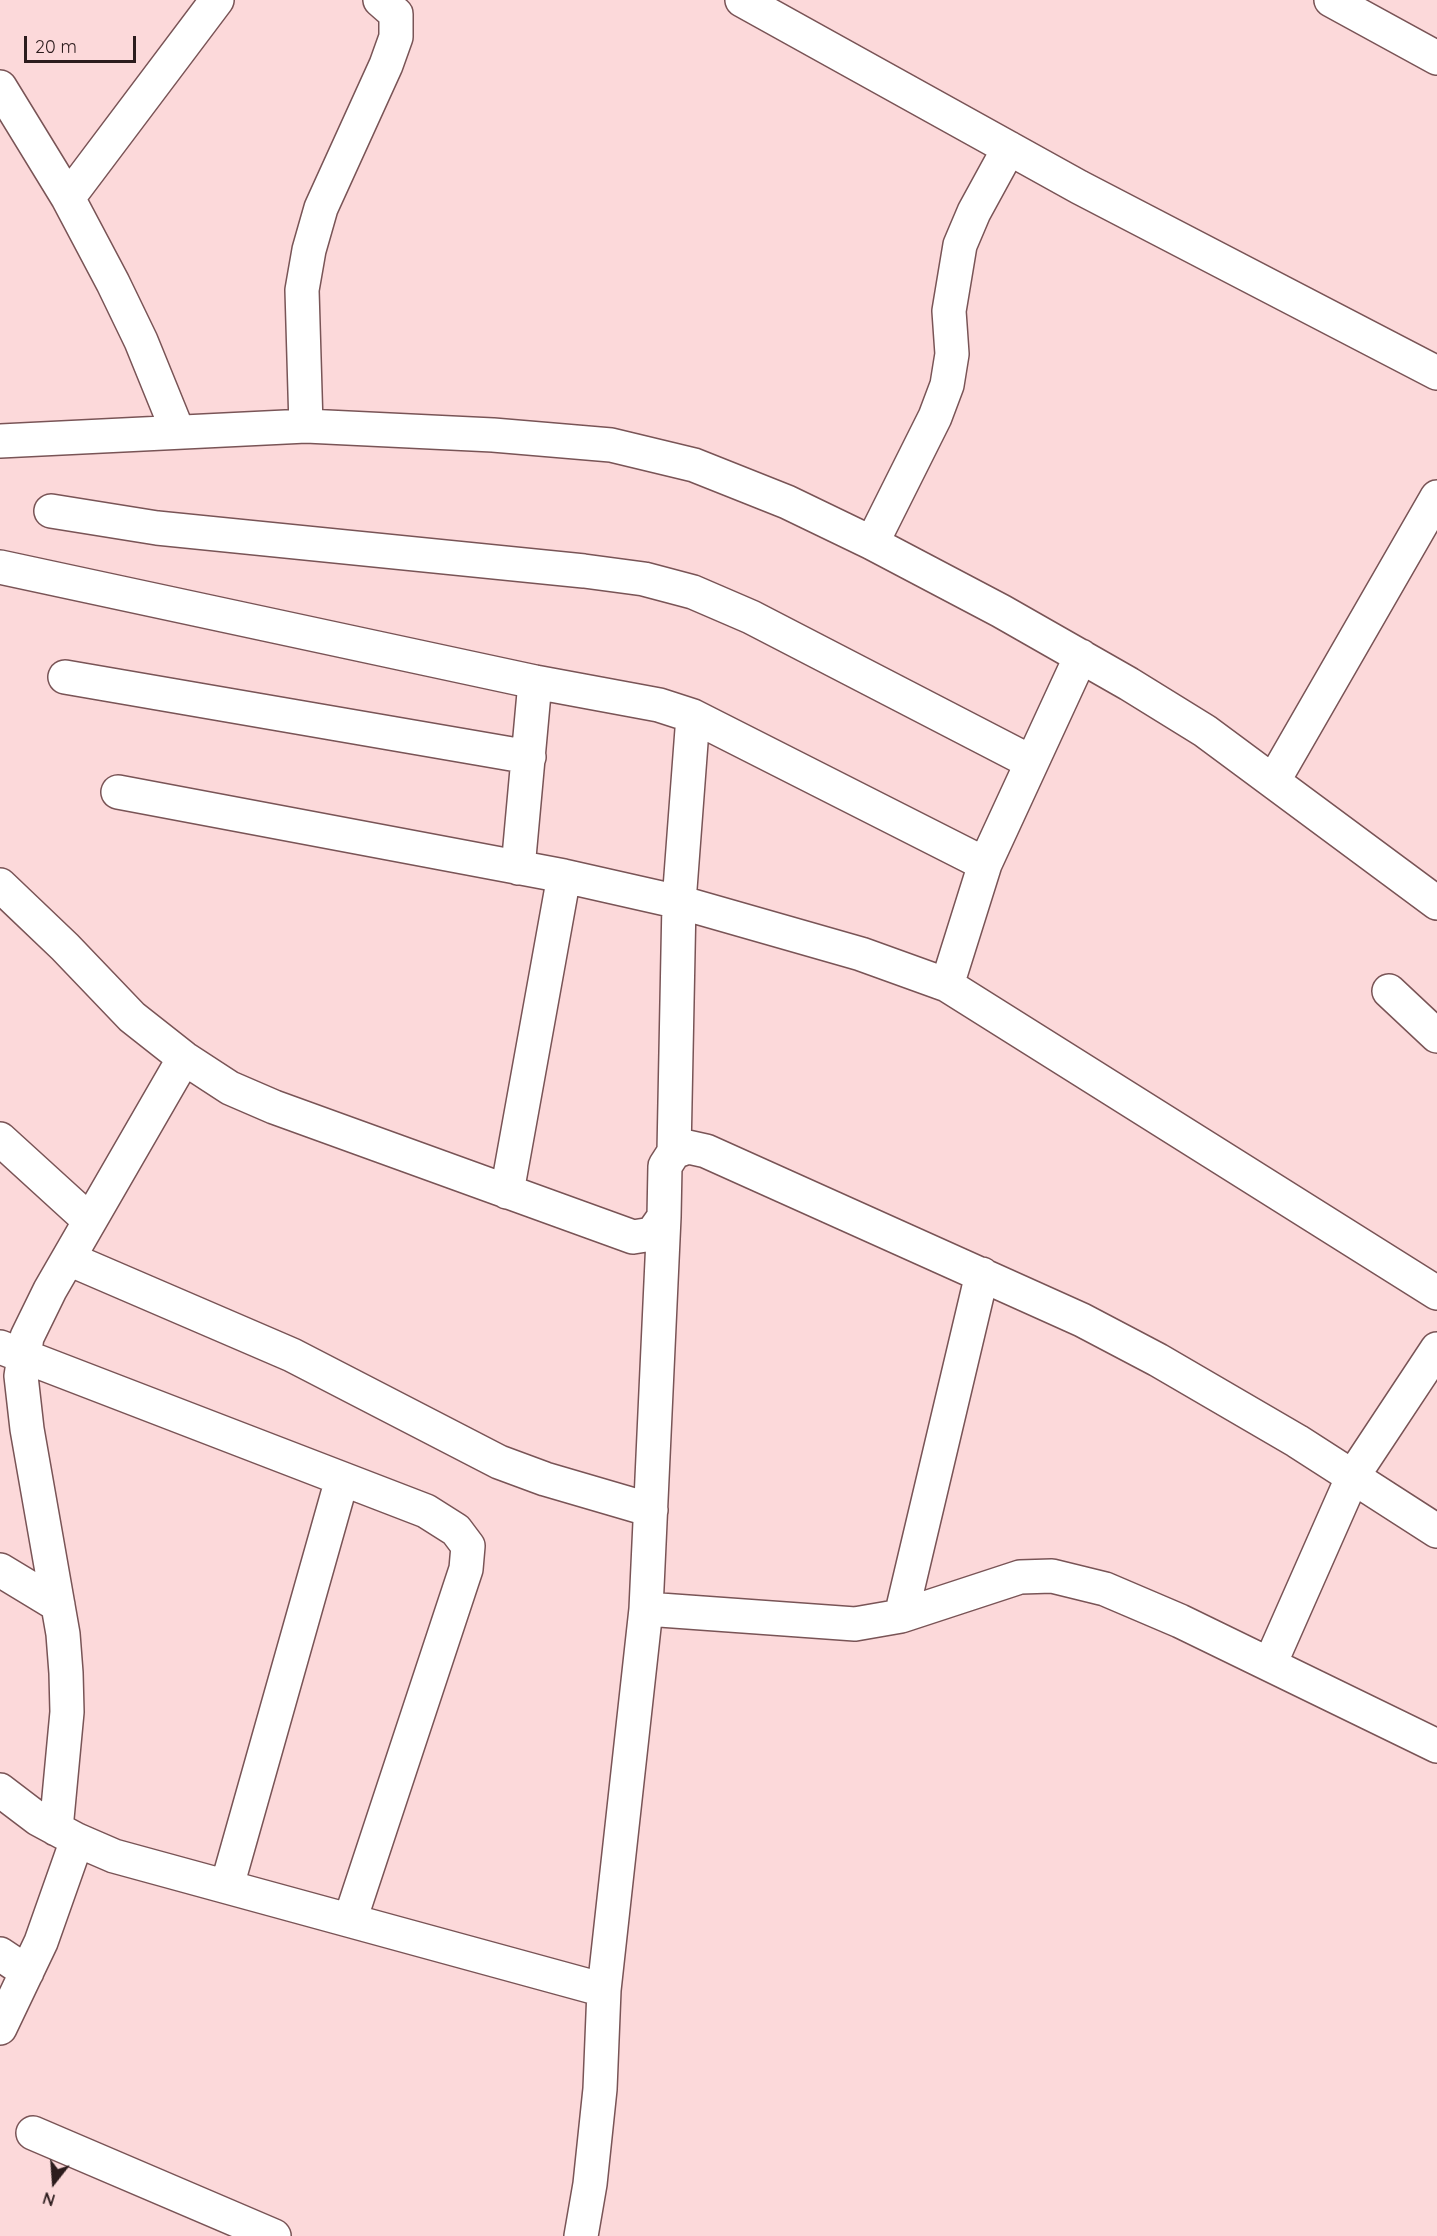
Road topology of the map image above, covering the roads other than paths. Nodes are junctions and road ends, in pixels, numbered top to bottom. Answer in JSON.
{"nodes":[{"id":1,"x":217,"y":0,"type":"edge"},
{"id":2,"x":380,"y":0,"type":"edge"},
{"id":3,"x":742,"y":0,"type":"edge"},
{"id":4,"x":1331,"y":0,"type":"edge"},
{"id":5,"x":1437,"y":58,"type":"edge"},
{"id":6,"x":0,"y":87,"type":"edge"},
{"id":7,"x":1009,"y":148,"type":"junction"},
{"id":8,"x":68,"y":198,"type":"junction"},
{"id":9,"x":1437,"y":373,"type":"edge"},
{"id":10,"x":306,"y":426,"type":"junction"},
{"id":11,"x":178,"y":432,"type":"junction"},
{"id":12,"x":0,"y":441,"type":"edge"},
{"id":13,"x":1437,"y":497,"type":"edge"},
{"id":14,"x":51,"y":511,"type":"dead end"},
{"id":15,"x":872,"y":543,"type":"junction"},
{"id":16,"x":0,"y":567,"type":"edge"},
{"id":17,"x":1081,"y":656,"type":"junction"},
{"id":18,"x":64,"y":677,"type":"dead end"},
{"id":19,"x":535,"y":682,"type":"junction"},
{"id":20,"x":693,"y":716,"type":"junction"},
{"id":21,"x":529,"y":757,"type":"junction"},
{"id":22,"x":1031,"y":762,"type":"junction"},
{"id":23,"x":1274,"y":780,"type":"junction"},
{"id":24,"x":118,"y":792,"type":"dead end"},
{"id":25,"x":985,"y":864,"type":"junction"},
{"id":26,"x":518,"y":867,"type":"junction"},
{"id":27,"x":564,"y":876,"type":"junction"},
{"id":28,"x":0,"y":885,"type":"edge"},
{"id":29,"x":679,"y":902,"type":"junction"},
{"id":30,"x":1437,"y":903,"type":"edge"},
{"id":31,"x":947,"y":985,"type":"junction"},
{"id":32,"x":1389,"y":991,"type":"dead end"},
{"id":33,"x":1437,"y":1036,"type":"edge"},
{"id":34,"x":184,"y":1058,"type":"junction"},
{"id":35,"x":0,"y":1139,"type":"edge"},
{"id":36,"x":674,"y":1152,"type":"junction"},
{"id":37,"x":507,"y":1192,"type":"junction"},
{"id":38,"x":664,"y":1217,"type":"junction"},
{"id":39,"x":90,"y":1221,"type":"junction"},
{"id":40,"x":69,"y":1258,"type":"junction"},
{"id":41,"x":982,"y":1274,"type":"junction"},
{"id":42,"x":1437,"y":1293,"type":"edge"},
{"id":43,"x":1437,"y":1349,"type":"edge"},
{"id":44,"x":12,"y":1352,"type":"edge"},
{"id":45,"x":1353,"y":1476,"type":"junction"},
{"id":46,"x":342,"y":1479,"type":"junction"},
{"id":47,"x":651,"y":1510,"type":"junction"},
{"id":48,"x":1437,"y":1531,"type":"edge"},
{"id":49,"x":0,"y":1570,"type":"edge"},
{"id":50,"x":58,"y":1605,"type":"junction"},
{"id":51,"x":646,"y":1609,"type":"junction"},
{"id":52,"x":901,"y":1616,"type":"junction"},
{"id":53,"x":1270,"y":1664,"type":"junction"},
{"id":54,"x":1437,"y":1746,"type":"edge"},
{"id":55,"x":0,"y":1790,"type":"edge"},
{"id":56,"x":67,"y":1835,"type":"junction"},
{"id":57,"x":227,"y":1886,"type":"junction"},
{"id":58,"x":350,"y":1920,"type":"junction"},
{"id":59,"x":0,"y":1954,"type":"edge"},
{"id":60,"x":27,"y":1972,"type":"junction"},
{"id":61,"x":604,"y":1990,"type":"junction"},
{"id":62,"x":0,"y":2028,"type":"edge"},
{"id":63,"x":33,"y":2133,"type":"dead end"},
{"id":64,"x":274,"y":2236,"type":"edge"},
{"id":65,"x":581,"y":2236,"type":"edge"}],
"edges":[{"from":1,"to":8,"type":"street"},
{"from":2,"to":10,"type":"street"},
{"from":3,"to":7,"type":"street"},
{"from":4,"to":5,"type":"street"},
{"from":6,"to":8,"type":"street"},
{"from":7,"to":9,"type":"street"},
{"from":7,"to":15,"type":"street"},
{"from":8,"to":11,"type":"street"},
{"from":10,"to":11,"type":"street"},
{"from":10,"to":15,"type":"street"},
{"from":11,"to":12,"type":"street"},
{"from":13,"to":23,"type":"street"},
{"from":14,"to":22,"type":"street"},
{"from":15,"to":17,"type":"street"},
{"from":16,"to":19,"type":"street"},
{"from":17,"to":22,"type":"street"},
{"from":17,"to":23,"type":"street"},
{"from":18,"to":21,"type":"street"},
{"from":19,"to":20,"type":"street"},
{"from":19,"to":21,"type":"street"},
{"from":20,"to":25,"type":"street"},
{"from":20,"to":29,"type":"street"},
{"from":21,"to":26,"type":"street"},
{"from":22,"to":25,"type":"street"},
{"from":23,"to":30,"type":"street"},
{"from":24,"to":26,"type":"street"},
{"from":25,"to":31,"type":"street"},
{"from":26,"to":27,"type":"street"},
{"from":27,"to":29,"type":"street"},
{"from":27,"to":37,"type":"street"},
{"from":28,"to":34,"type":"street"},
{"from":29,"to":31,"type":"street"},
{"from":29,"to":36,"type":"street"},
{"from":31,"to":42,"type":"street"},
{"from":32,"to":33,"type":"street"},
{"from":34,"to":37,"type":"street"},
{"from":34,"to":39,"type":"street"},
{"from":35,"to":39,"type":"street"},
{"from":36,"to":38,"type":"street"},
{"from":36,"to":41,"type":"street"},
{"from":37,"to":38,"type":"street"},
{"from":38,"to":47,"type":"street"},
{"from":39,"to":40,"type":"street"},
{"from":40,"to":44,"type":"street"},
{"from":40,"to":47,"type":"street"},
{"from":41,"to":45,"type":"street"},
{"from":41,"to":52,"type":"street"},
{"from":43,"to":45,"type":"street"},
{"from":44,"to":46,"type":"street"},
{"from":44,"to":50,"type":"street"},
{"from":45,"to":48,"type":"street"},
{"from":45,"to":53,"type":"street"},
{"from":46,"to":57,"type":"street"},
{"from":46,"to":58,"type":"street"},
{"from":47,"to":51,"type":"street"},
{"from":49,"to":50,"type":"street"},
{"from":50,"to":56,"type":"street"},
{"from":51,"to":52,"type":"street"},
{"from":51,"to":61,"type":"street"},
{"from":52,"to":53,"type":"street"},
{"from":53,"to":54,"type":"street"},
{"from":55,"to":56,"type":"street"},
{"from":56,"to":57,"type":"street"},
{"from":56,"to":60,"type":"street"},
{"from":57,"to":58,"type":"street"},
{"from":58,"to":61,"type":"street"},
{"from":59,"to":60,"type":"street"},
{"from":60,"to":62,"type":"street"},
{"from":61,"to":65,"type":"street"},
{"from":63,"to":64,"type":"street"}]}
